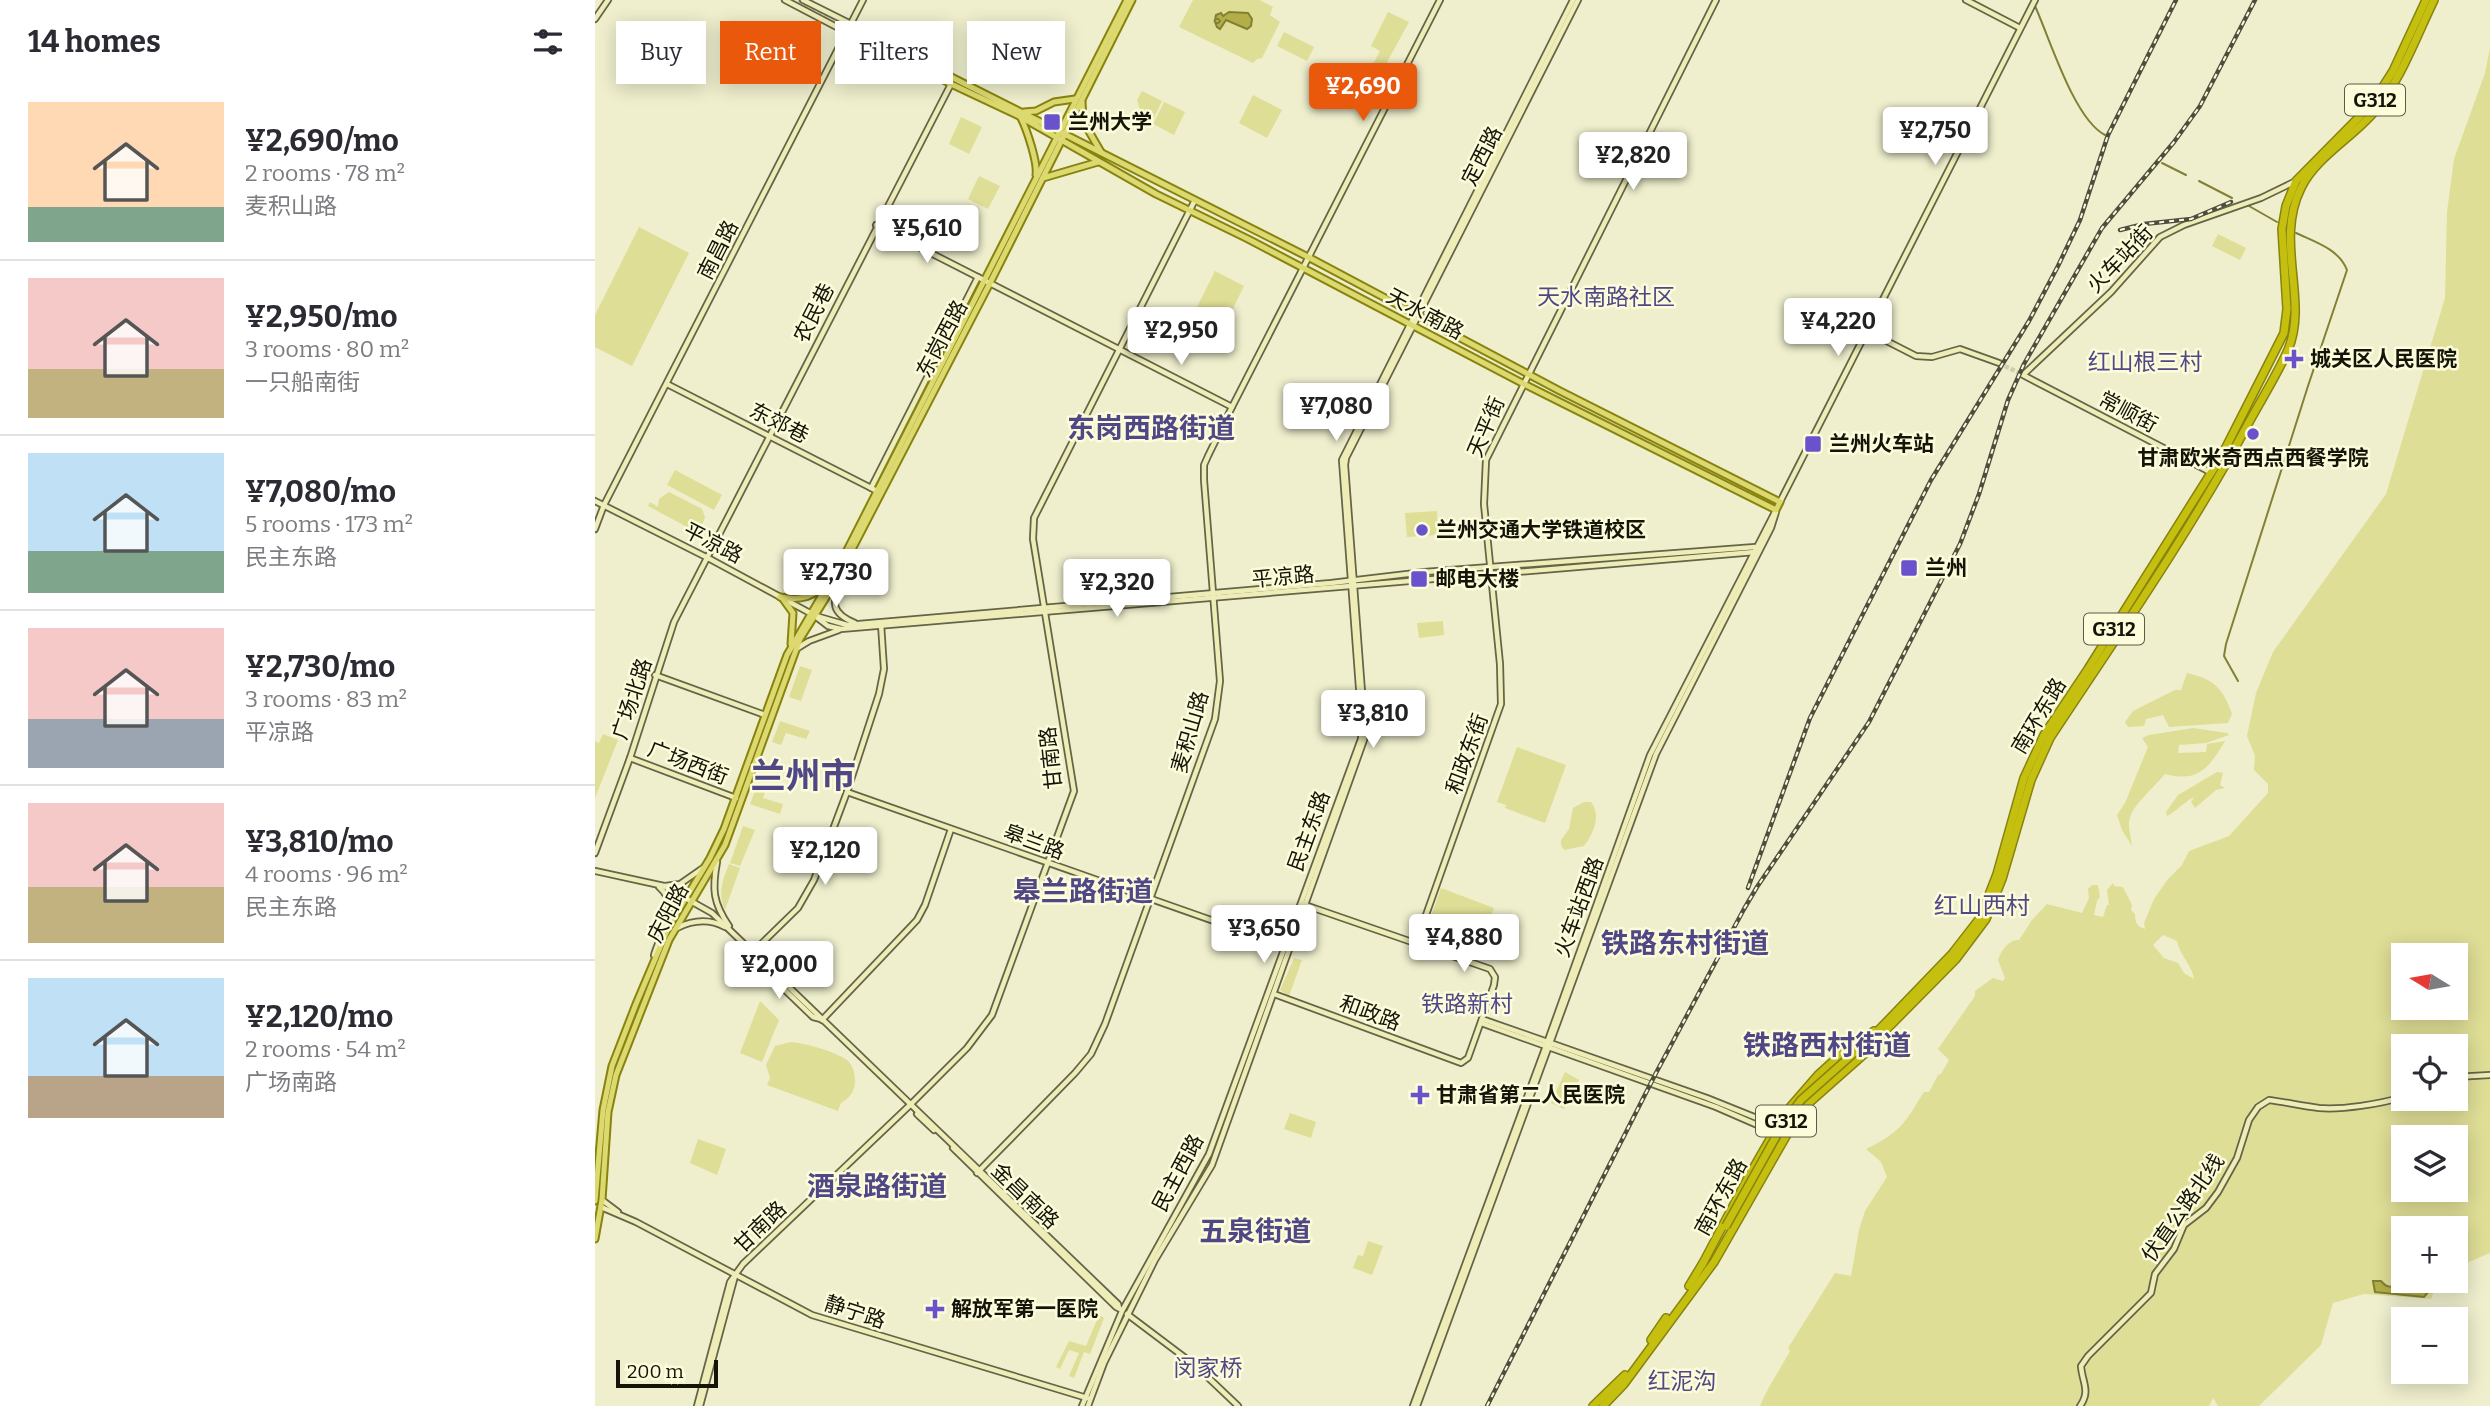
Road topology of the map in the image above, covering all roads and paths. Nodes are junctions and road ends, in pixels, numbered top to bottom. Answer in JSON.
{"nodes":[{"id":1,"x":608,"y":0,"type":"edge"},
{"id":2,"x":785,"y":0,"type":"edge"},
{"id":3,"x":803,"y":0,"type":"edge"},
{"id":4,"x":863,"y":0,"type":"edge"},
{"id":5,"x":1129,"y":0,"type":"edge"},
{"id":6,"x":1440,"y":0,"type":"edge"},
{"id":7,"x":1576,"y":0,"type":"edge"},
{"id":8,"x":1716,"y":0,"type":"edge"},
{"id":9,"x":1966,"y":0,"type":"edge"},
{"id":10,"x":2035,"y":0,"type":"edge"},
{"id":11,"x":2426,"y":0,"type":"edge"},
{"id":12,"x":2434,"y":0,"type":"edge"},
{"id":13,"x":595,"y":19,"type":"edge"},
{"id":14,"x":845,"y":21,"type":"edge"},
{"id":15,"x":852,"y":21,"type":"edge"},
{"id":16,"x":835,"y":25,"type":"edge"},
{"id":17,"x":2020,"y":28,"type":"junction"},
{"id":18,"x":835,"y":55,"type":"edge"},
{"id":19,"x":953,"y":76,"type":"edge"},
{"id":20,"x":951,"y":84,"type":"joint"},
{"id":21,"x":1081,"y":94,"type":"junction"},
{"id":22,"x":1021,"y":115,"type":"junction"},
{"id":23,"x":1057,"y":134,"type":"junction"},
{"id":24,"x":1064,"y":138,"type":"junction"},
{"id":25,"x":1101,"y":152,"type":"junction"},
{"id":26,"x":1098,"y":162,"type":"junction"},
{"id":27,"x":1043,"y":178,"type":"junction"},
{"id":28,"x":2306,"y":180,"type":"junction"},
{"id":29,"x":2296,"y":181,"type":"junction"},
{"id":30,"x":1031,"y":187,"type":"junction"},
{"id":31,"x":1195,"y":200,"type":"junction"},
{"id":32,"x":1190,"y":211,"type":"junction"},
{"id":33,"x":876,"y":225,"type":"junction"},
{"id":34,"x":1308,"y":257,"type":"junction"},
{"id":35,"x":1304,"y":268,"type":"junction"},
{"id":36,"x":984,"y":280,"type":"junction"},
{"id":37,"x":1416,"y":315,"type":"junction"},
{"id":38,"x":1411,"y":324,"type":"junction"},
{"id":39,"x":1866,"y":331,"type":"junction"},
{"id":40,"x":1119,"y":349,"type":"junction"},
{"id":41,"x":1999,"y":363,"type":"tunnel mouth"},
{"id":42,"x":1528,"y":373,"type":"junction"},
{"id":43,"x":2023,"y":375,"type":"joint"},
{"id":44,"x":1522,"y":383,"type":"junction"},
{"id":45,"x":667,"y":384,"type":"junction"},
{"id":46,"x":1232,"y":407,"type":"junction"},
{"id":47,"x":769,"y":435,"type":"junction"},
{"id":48,"x":2215,"y":475,"type":"junction"},
{"id":49,"x":1748,"y":486,"type":"junction"},
{"id":50,"x":874,"y":489,"type":"junction"},
{"id":51,"x":1744,"y":494,"type":"junction"},
{"id":52,"x":595,"y":501,"type":"edge"},
{"id":53,"x":1780,"y":502,"type":"junction"},
{"id":54,"x":604,"y":505,"type":"junction"},
{"id":55,"x":1776,"y":510,"type":"junction"},
{"id":56,"x":601,"y":513,"type":"junction"},
{"id":57,"x":595,"y":520,"type":"edge"},
{"id":58,"x":595,"y":529,"type":"edge"},
{"id":59,"x":1757,"y":549,"type":"junction"},
{"id":60,"x":708,"y":558,"type":"junction"},
{"id":61,"x":841,"y":565,"type":"junction"},
{"id":62,"x":1490,"y":571,"type":"junction"},
{"id":63,"x":1351,"y":583,"type":"junction"},
{"id":64,"x":1213,"y":596,"type":"junction"},
{"id":65,"x":780,"y":597,"type":"junction"},
{"id":66,"x":1044,"y":610,"type":"junction"},
{"id":67,"x":813,"y":614,"type":"junction"},
{"id":68,"x":856,"y":624,"type":"junction"},
{"id":69,"x":881,"y":624,"type":"junction"},
{"id":70,"x":841,"y":629,"type":"junction"},
{"id":71,"x":795,"y":650,"type":"junction"},
{"id":72,"x":787,"y":655,"type":"junction"},
{"id":73,"x":655,"y":675,"type":"junction"},
{"id":74,"x":765,"y":715,"type":"junction"},
{"id":75,"x":630,"y":758,"type":"junction"},
{"id":76,"x":847,"y":792,"type":"junction"},
{"id":77,"x":736,"y":798,"type":"junction"},
{"id":78,"x":951,"y":829,"type":"junction"},
{"id":79,"x":595,"y":853,"type":"edge"},
{"id":80,"x":718,"y":856,"type":"junction"},
{"id":81,"x":1048,"y":863,"type":"junction"},
{"id":82,"x":704,"y":867,"type":"junction"},
{"id":83,"x":595,"y":871,"type":"edge"},
{"id":84,"x":656,"y":884,"type":"junction"},
{"id":85,"x":664,"y":886,"type":"junction"},
{"id":86,"x":688,"y":899,"type":"junction"},
{"id":87,"x":1149,"y":899,"type":"junction"},
{"id":88,"x":1302,"y":904,"type":"junction"},
{"id":89,"x":1317,"y":909,"type":"junction"},
{"id":90,"x":1301,"y":917,"type":"junction"},
{"id":91,"x":733,"y":933,"type":"junction"},
{"id":92,"x":669,"y":940,"type":"junction"},
{"id":93,"x":1416,"y":943,"type":"junction"},
{"id":94,"x":1287,"y":947,"type":"junction"},
{"id":95,"x":753,"y":953,"type":"junction"},
{"id":96,"x":653,"y":962,"type":"junction"},
{"id":97,"x":1274,"y":994,"type":"junction"},
{"id":98,"x":822,"y":1020,"type":"junction"},
{"id":99,"x":1482,"y":1021,"type":"junction"},
{"id":100,"x":1882,"y":1029,"type":"junction"},
{"id":101,"x":1548,"y":1046,"type":"junction"},
{"id":102,"x":2490,"y":1075,"type":"edge"},
{"id":103,"x":2468,"y":1076,"type":"edge"},
{"id":104,"x":2391,"y":1099,"type":"edge"},
{"id":105,"x":911,"y":1105,"type":"junction"},
{"id":106,"x":1775,"y":1128,"type":"junction"},
{"id":107,"x":1787,"y":1133,"type":"junction"},
{"id":108,"x":979,"y":1171,"type":"junction"},
{"id":109,"x":595,"y":1199,"type":"edge"},
{"id":110,"x":599,"y":1205,"type":"edge"},
{"id":111,"x":595,"y":1239,"type":"edge"},
{"id":112,"x":1704,"y":1268,"type":"junction"},
{"id":113,"x":735,"y":1275,"type":"junction"},
{"id":114,"x":1123,"y":1311,"type":"junction"},
{"id":115,"x":1088,"y":1398,"type":"junction"},
{"id":116,"x":699,"y":1406,"type":"edge"},
{"id":117,"x":1082,"y":1406,"type":"edge"},
{"id":118,"x":1088,"y":1406,"type":"edge"},
{"id":119,"x":1238,"y":1406,"type":"edge"},
{"id":120,"x":1415,"y":1406,"type":"edge"},
{"id":121,"x":1593,"y":1406,"type":"edge"},
{"id":122,"x":1603,"y":1406,"type":"edge"},
{"id":123,"x":2080,"y":1406,"type":"edge"}],
"edges":[{"from":1,"to":13,"type":"street"},
{"from":2,"to":16,"type":"street"},
{"from":3,"to":14,"type":"street"},
{"from":4,"to":15,"type":"street","name":"南昌路"},
{"from":5,"to":21,"type":"main road","name":"东岗西路"},
{"from":6,"to":34,"type":"street","name":"麦积山路"},
{"from":7,"to":37,"type":"street","name":"定西路"},
{"from":8,"to":42,"type":"street","name":"天平街"},
{"from":9,"to":17,"type":"street"},
{"from":10,"to":17,"type":"street"},
{"from":11,"to":29,"type":"highway","name":"南环东路","number":"G312"},
{"from":12,"to":28,"type":"highway","name":"南环东路","number":"G312"},
{"from":17,"to":39,"type":"street"},
{"from":18,"to":45,"type":"street","name":"南昌路"},
{"from":19,"to":22,"type":"main road"},
{"from":20,"to":22,"type":"main road"},
{"from":20,"to":33,"type":"street","name":"农民巷"},
{"from":21,"to":22,"type":"main road"},
{"from":21,"to":23,"type":"main road","name":"东岗西路"},
{"from":21,"to":24,"type":"main road","name":"东岗西路"},
{"from":21,"to":25,"type":"main road"},
{"from":22,"to":23,"type":"main road"},
{"from":22,"to":30,"type":"main road"},
{"from":23,"to":24,"type":"main road"},
{"from":23,"to":30,"type":"main road","name":"东岗西路"},
{"from":24,"to":25,"type":"main road","name":"天水南路"},
{"from":24,"to":26,"type":"main road","name":"天水南路"},
{"from":24,"to":27,"type":"main road","name":"东岗西路"},
{"from":25,"to":31,"type":"main road","name":"天水南路"},
{"from":26,"to":27,"type":"main road"},
{"from":26,"to":32,"type":"main road","name":"天水南路"},
{"from":27,"to":36,"type":"main road","name":"东岗西路"},
{"from":28,"to":29,"type":"street"},
{"from":28,"to":48,"type":"highway","name":"南环东路","number":"G312"},
{"from":29,"to":43,"type":"street","name":"火车站街"},
{"from":29,"to":48,"type":"highway","name":"南环东路","number":"G312"},
{"from":30,"to":36,"type":"main road","name":"东岗西路"},
{"from":31,"to":32,"type":"street","name":"甘南路"},
{"from":31,"to":34,"type":"main road","name":"天水南路"},
{"from":32,"to":35,"type":"main road","name":"天水南路"},
{"from":32,"to":40,"type":"street","name":"甘南路"},
{"from":33,"to":36,"type":"street"},
{"from":33,"to":47,"type":"street","name":"农民巷"},
{"from":34,"to":35,"type":"street","name":"麦积山路"},
{"from":34,"to":37,"type":"main road","name":"天水南路"},
{"from":35,"to":38,"type":"main road","name":"天水南路"},
{"from":35,"to":46,"type":"street","name":"麦积山路"},
{"from":36,"to":40,"type":"street"},
{"from":36,"to":50,"type":"main road","name":"东岗西路"},
{"from":36,"to":61,"type":"main road","name":"东岗西路"},
{"from":37,"to":38,"type":"street","name":"定西路"},
{"from":37,"to":42,"type":"main road","name":"天水南路"},
{"from":38,"to":44,"type":"main road","name":"天水南路"},
{"from":38,"to":63,"type":"street","name":"民主东路"},
{"from":39,"to":41,"type":"street"},
{"from":39,"to":53,"type":"street"},
{"from":40,"to":46,"type":"street"},
{"from":40,"to":66,"type":"street","name":"甘南路"},
{"from":42,"to":44,"type":"street","name":"天平街"},
{"from":42,"to":49,"type":"main road","name":"天水南路"},
{"from":43,"to":48,"type":"street","name":"常顺街"},
{"from":44,"to":51,"type":"main road","name":"天水南路"},
{"from":44,"to":62,"type":"street","name":"天平街"},
{"from":45,"to":47,"type":"street","name":"东郊巷"},
{"from":45,"to":54,"type":"street","name":"南昌路"},
{"from":46,"to":64,"type":"street","name":"麦积山路"},
{"from":47,"to":50,"type":"street","name":"东郊巷"},
{"from":47,"to":60,"type":"street","name":"农民巷"},
{"from":48,"to":100,"type":"highway","name":"南环东路","number":"G312"},
{"from":49,"to":51,"type":"main road"},
{"from":49,"to":53,"type":"main road","name":"天水南路"},
{"from":50,"to":61,"type":"main road","name":"东岗西路"},
{"from":51,"to":55,"type":"main road","name":"天水南路"},
{"from":52,"to":54,"type":"street","name":"平凉路"},
{"from":53,"to":55,"type":"main road","name":"火车站西路"},
{"from":54,"to":56,"type":"street","name":"南昌路"},
{"from":54,"to":60,"type":"street","name":"平凉路"},
{"from":55,"to":59,"type":"street","name":"火车站西路"},
{"from":56,"to":57,"type":"street","name":"南昌路"},
{"from":56,"to":58,"type":"street","name":"南昌路"},
{"from":59,"to":62,"type":"street","name":"平凉路"},
{"from":59,"to":101,"type":"street","name":"火车站西路"},
{"from":60,"to":65,"type":"street","name":"平凉路"},
{"from":60,"to":73,"type":"street","name":"广场北路"},
{"from":61,"to":65,"type":"main road"},
{"from":61,"to":67,"type":"main road","name":"东岗西路"},
{"from":61,"to":68,"type":"street"},
{"from":62,"to":63,"type":"street","name":"平凉路"},
{"from":62,"to":63,"type":"street","name":"平凉路"},
{"from":62,"to":93,"type":"street","name":"和政东街"},
{"from":63,"to":64,"type":"street","name":"平凉路"},
{"from":63,"to":88,"type":"street","name":"民主东路"},
{"from":64,"to":66,"type":"street","name":"平凉路"},
{"from":64,"to":87,"type":"street","name":"麦积山路"},
{"from":65,"to":67,"type":"street","name":"平凉路"},
{"from":65,"to":72,"type":"main road"},
{"from":66,"to":68,"type":"street","name":"平凉路"},
{"from":66,"to":69,"type":"street","name":"平凉路"},
{"from":66,"to":81,"type":"street","name":"甘南路"},
{"from":67,"to":68,"type":"street","name":"平凉路"},
{"from":67,"to":70,"type":"street","name":"平凉路"},
{"from":67,"to":71,"type":"main road","name":"庆阳路"},
{"from":67,"to":72,"type":"main road","name":"庆阳路"},
{"from":69,"to":70,"type":"street","name":"平凉路"},
{"from":69,"to":76,"type":"street"},
{"from":70,"to":71,"type":"street"},
{"from":71,"to":80,"type":"main road","name":"庆阳路"},
{"from":72,"to":74,"type":"main road","name":"庆阳路"},
{"from":73,"to":74,"type":"street"},
{"from":73,"to":75,"type":"street","name":"广场北路"},
{"from":74,"to":77,"type":"main road","name":"庆阳路"},
{"from":75,"to":77,"type":"street","name":"广场西街"},
{"from":75,"to":79,"type":"street","name":"广场北路"},
{"from":76,"to":78,"type":"street","name":"皋兰路"},
{"from":76,"to":95,"type":"street"},
{"from":77,"to":82,"type":"main road","name":"庆阳路"},
{"from":78,"to":81,"type":"street","name":"皋兰路"},
{"from":78,"to":98,"type":"street"},
{"from":80,"to":86,"type":"main road","name":"庆阳路"},
{"from":80,"to":91,"type":"street"},
{"from":81,"to":87,"type":"street","name":"皋兰路"},
{"from":81,"to":105,"type":"street","name":"甘南路"},
{"from":82,"to":85,"type":"street"},
{"from":82,"to":86,"type":"main road","name":"庆阳路"},
{"from":83,"to":84,"type":"street","name":"金昌南路"},
{"from":84,"to":85,"type":"street","name":"金昌南路"},
{"from":84,"to":96,"type":"street"},
{"from":85,"to":86,"type":"street","name":"金昌南路"},
{"from":86,"to":91,"type":"street","name":"金昌南路"},
{"from":86,"to":92,"type":"main road","name":"庆阳路"},
{"from":86,"to":96,"type":"main road","name":"庆阳路"},
{"from":87,"to":94,"type":"street","name":"皋兰路"},
{"from":87,"to":108,"type":"street","name":"麦积山路"},
{"from":88,"to":89,"type":"street","name":"和政路"},
{"from":88,"to":90,"type":"street","name":"民主东路"},
{"from":88,"to":94,"type":"street","name":"民主东路"},
{"from":89,"to":90,"type":"street"},
{"from":89,"to":93,"type":"street","name":"和政路"},
{"from":90,"to":94,"type":"street","name":"民主东路"},
{"from":91,"to":92,"type":"street"},
{"from":91,"to":95,"type":"street","name":"金昌南路"},
{"from":92,"to":110,"type":"main road","name":"庆阳路"},
{"from":93,"to":99,"type":"street","name":"和政路"},
{"from":94,"to":97,"type":"street","name":"民主西路"},
{"from":94,"to":114,"type":"street","name":"民主西路"},
{"from":95,"to":98,"type":"street","name":"金昌南路"},
{"from":96,"to":109,"type":"main road","name":"庆阳路"},
{"from":97,"to":99,"type":"street","name":"和政路"},
{"from":97,"to":114,"type":"street","name":"民主西路"},
{"from":98,"to":105,"type":"street","name":"金昌南路"},
{"from":99,"to":101,"type":"street"},
{"from":100,"to":106,"type":"highway"},
{"from":100,"to":107,"type":"highway","name":"南环东路"},
{"from":100,"to":112,"type":"highway","name":"南环东路","number":"G312","bridge":true},
{"from":101,"to":106,"type":"street"},
{"from":101,"to":120,"type":"street","name":"火车站西路"},
{"from":102,"to":103,"type":"street"},
{"from":104,"to":123,"type":"street","name":"伏直公路北线"},
{"from":105,"to":108,"type":"street","name":"金昌南路"},
{"from":105,"to":113,"type":"street","name":"甘南路"},
{"from":106,"to":107,"type":"street"},
{"from":106,"to":112,"type":"highway"},
{"from":107,"to":112,"type":"highway","name":"南环东路","number":"G312"},
{"from":108,"to":114,"type":"street","name":"金昌南路"},
{"from":109,"to":110,"type":"main road","name":"静宁路"},
{"from":110,"to":111,"type":"main road","name":"庆阳路"},
{"from":110,"to":113,"type":"street","name":"静宁路"},
{"from":112,"to":121,"type":"highway","name":"南环东路","number":"G312"},
{"from":112,"to":122,"type":"highway","name":"南环东路","number":"G312"},
{"from":113,"to":115,"type":"street","name":"静宁路"},
{"from":113,"to":116,"type":"street","name":"甘南路"},
{"from":114,"to":115,"type":"street","name":"民主西路"},
{"from":114,"to":119,"type":"street","name":"金昌南路"},
{"from":115,"to":117,"type":"street","name":"民主西路"},
{"from":115,"to":118,"type":"street","name":"民主西路"}]}
